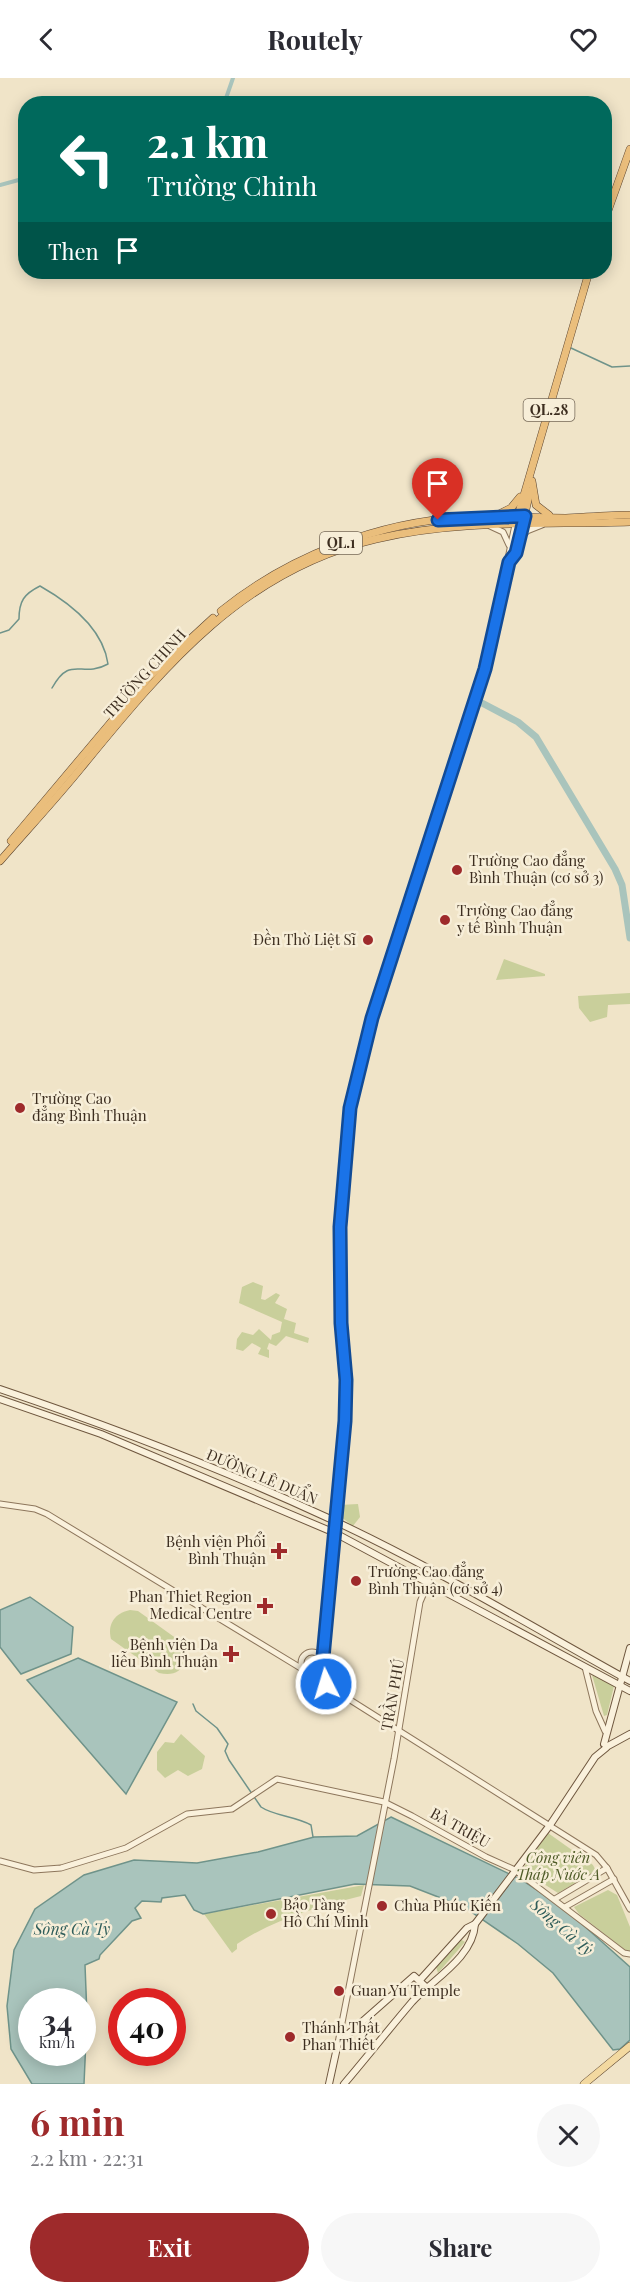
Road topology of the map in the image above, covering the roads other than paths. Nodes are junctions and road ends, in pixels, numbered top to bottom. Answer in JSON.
{"nodes":[{"id":1,"x":630,"y":149,"type":"edge"},
{"id":2,"x":612,"y":200,"type":"edge"},
{"id":3,"x":587,"y":279,"type":"edge"},
{"id":4,"x":530,"y":479,"type":"junction"},
{"id":5,"x":630,"y":515,"type":"edge"},
{"id":6,"x":521,"y":516,"type":"junction"},
{"id":7,"x":564,"y":518,"type":"junction"},
{"id":8,"x":485,"y":520,"type":"junction"},
{"id":9,"x":630,"y":522,"type":"edge"},
{"id":10,"x":519,"y":525,"type":"junction"},
{"id":11,"x":542,"y":525,"type":"junction"},
{"id":12,"x":519,"y":542,"type":"junction"},
{"id":13,"x":509,"y":551,"type":"junction"},
{"id":14,"x":509,"y":562,"type":"junction"},
{"id":15,"x":112,"y":725,"type":"junction"},
{"id":16,"x":0,"y":854,"type":"edge"},
{"id":17,"x":0,"y":861,"type":"edge"},
{"id":18,"x":0,"y":1389,"type":"edge"},
{"id":19,"x":0,"y":1399,"type":"edge"},
{"id":20,"x":105,"y":1424,"type":"junction"},
{"id":21,"x":101,"y":1434,"type":"junction"},
{"id":22,"x":226,"y":1475,"type":"junction"},
{"id":23,"x":222,"y":1486,"type":"junction"},
{"id":24,"x":0,"y":1504,"type":"edge"},
{"id":25,"x":336,"y":1522,"type":"junction"},
{"id":26,"x":334,"y":1533,"type":"junction"},
{"id":27,"x":434,"y":1573,"type":"junction"},
{"id":28,"x":429,"y":1581,"type":"junction"},
{"id":29,"x":325,"y":1644,"type":"junction"},
{"id":30,"x":630,"y":1648,"type":"edge"},
{"id":31,"x":308,"y":1653,"type":"junction"},
{"id":32,"x":323,"y":1661,"type":"junction"},
{"id":33,"x":290,"y":1662,"type":"junction"},
{"id":34,"x":322,"y":1668,"type":"junction"},
{"id":35,"x":585,"y":1668,"type":"junction"},
{"id":36,"x":307,"y":1672,"type":"junction"},
{"id":37,"x":622,"y":1676,"type":"junction"},
{"id":38,"x":630,"y":1681,"type":"edge"},
{"id":39,"x":326,"y":1684,"type":"junction"},
{"id":40,"x":619,"y":1685,"type":"junction"},
{"id":41,"x":630,"y":1691,"type":"edge"},
{"id":42,"x":399,"y":1729,"type":"junction"},
{"id":43,"x":605,"y":1731,"type":"junction"},
{"id":44,"x":630,"y":1734,"type":"edge"},
{"id":45,"x":604,"y":1747,"type":"junction"},
{"id":46,"x":384,"y":1802,"type":"junction"},
{"id":47,"x":550,"y":1825,"type":"junction"},
{"id":48,"x":0,"y":1861,"type":"edge"},
{"id":49,"x":607,"y":1868,"type":"junction"},
{"id":50,"x":514,"y":1872,"type":"junction"},
{"id":51,"x":614,"y":1879,"type":"junction"},
{"id":52,"x":555,"y":1899,"type":"junction"},
{"id":53,"x":565,"y":1907,"type":"junction"},
{"id":54,"x":630,"y":1910,"type":"edge"},
{"id":55,"x":477,"y":1922,"type":"junction"},
{"id":56,"x":630,"y":1954,"type":"edge"},
{"id":57,"x":430,"y":1969,"type":"junction"},
{"id":58,"x":417,"y":1978,"type":"junction"},
{"id":59,"x":438,"y":1979,"type":"junction"},
{"id":60,"x":427,"y":1988,"type":"junction"},
{"id":61,"x":338,"y":2043,"type":"junction"},
{"id":62,"x":630,"y":2046,"type":"edge"},
{"id":63,"x":329,"y":2084,"type":"edge"},
{"id":64,"x":344,"y":2084,"type":"edge"},
{"id":65,"x":584,"y":2084,"type":"edge"}],
"edges":[{"from":1,"to":2,"type":"highway"},
{"from":3,"to":4,"type":"highway","number":"QL.28"},
{"from":4,"to":6,"type":"highway","number":"QL.28"},
{"from":4,"to":7,"type":"highway"},
{"from":4,"to":8,"type":"highway"},
{"from":5,"to":7,"type":"highway","name":"TRƯỜNG CHINH","number":"QL.1"},
{"from":6,"to":7,"type":"highway","name":"TRƯỜNG CHINH","number":"QL.1"},
{"from":6,"to":8,"type":"highway","name":"TRƯỜNG CHINH","number":"QL.1"},
{"from":6,"to":10,"type":"highway","number":"QL.28"},
{"from":8,"to":10,"type":"highway","name":"TRƯỜNG CHINH","number":"QL.1"},
{"from":8,"to":13,"type":"street"},
{"from":8,"to":15,"type":"highway","name":"TRƯỜNG CHINH","number":"QL.1"},
{"from":9,"to":11,"type":"highway","name":"TRƯỜNG CHINH","number":"QL.1"},
{"from":10,"to":11,"type":"highway","name":"TRƯỜNG CHINH","number":"QL.1"},
{"from":10,"to":12,"type":"street","number":"QL.28"},
{"from":10,"to":13,"type":"street","number":"QL.28"},
{"from":11,"to":12,"type":"street"},
{"from":12,"to":14,"type":"street","number":"QL.28"},
{"from":13,"to":14,"type":"street","number":"QL.28"},
{"from":14,"to":25,"type":"street","number":"QL.28"},
{"from":15,"to":16,"type":"highway","name":"TRƯỜNG CHINH","number":"QL.1"},
{"from":15,"to":17,"type":"highway","name":"TRƯỜNG CHINH","number":"QL.1"},
{"from":18,"to":20,"type":"main road","name":"ĐƯỜNG LÊ DUẨN"},
{"from":19,"to":21,"type":"main road","name":"ĐƯỜNG LÊ DUẨN"},
{"from":20,"to":21,"type":"main road"},
{"from":20,"to":22,"type":"main road","name":"ĐƯỜNG LÊ DUẨN"},
{"from":21,"to":23,"type":"main road","name":"ĐƯỜNG LÊ DUẨN"},
{"from":22,"to":23,"type":"main road"},
{"from":22,"to":25,"type":"main road","name":"ĐƯỜNG LÊ DUẨN"},
{"from":23,"to":26,"type":"main road","name":"ĐƯỜNG LÊ DUẨN"},
{"from":24,"to":33,"type":"street"},
{"from":25,"to":26,"type":"street","number":"QL.28"},
{"from":25,"to":27,"type":"main road","name":"ĐƯỜNG LÊ DUẨN"},
{"from":26,"to":28,"type":"main road","name":"ĐƯỜNG LÊ DUẨN"},
{"from":26,"to":29,"type":"street","number":"QL.28"},
{"from":27,"to":28,"type":"main road"},
{"from":27,"to":37,"type":"main road","name":"ĐƯỜNG LÊ DUẨN"},
{"from":28,"to":35,"type":"main road","name":"ĐƯỜNG LÊ DUẨN"},
{"from":28,"to":42,"type":"street","name":"TRẦN PHÚ"},
{"from":29,"to":31,"type":"street"},
{"from":29,"to":32,"type":"street","number":"QL.28"},
{"from":30,"to":37,"type":"main road"},
{"from":31,"to":32,"type":"street"},
{"from":31,"to":33,"type":"street"},
{"from":31,"to":36,"type":"street"},
{"from":32,"to":34,"type":"street"},
{"from":33,"to":36,"type":"street"},
{"from":34,"to":36,"type":"street"},
{"from":34,"to":39,"type":"street"},
{"from":35,"to":40,"type":"main road","name":"ĐƯỜNG LÊ DUẨN"},
{"from":35,"to":43,"type":"street"},
{"from":36,"to":39,"type":"street"},
{"from":37,"to":38,"type":"main road","name":"ĐƯỜNG LÊ DUẨN"},
{"from":37,"to":40,"type":"main road"},
{"from":39,"to":42,"type":"street"},
{"from":40,"to":41,"type":"main road","name":"ĐƯỜNG LÊ DUẨN"},
{"from":40,"to":43,"type":"main road"},
{"from":42,"to":46,"type":"street","name":"TRẦN PHÚ"},
{"from":42,"to":47,"type":"street"},
{"from":43,"to":45,"type":"main road"},
{"from":44,"to":45,"type":"main road"},
{"from":45,"to":47,"type":"main road"},
{"from":46,"to":48,"type":"street","name":"BÀ TRIỆU"},
{"from":46,"to":50,"type":"street","name":"BÀ TRIỆU"},
{"from":46,"to":61,"type":"street","name":"TRẦN PHÚ"},
{"from":47,"to":49,"type":"street"},
{"from":47,"to":50,"type":"main road"},
{"from":49,"to":51,"type":"street"},
{"from":49,"to":52,"type":"street"},
{"from":50,"to":52,"type":"street","name":"BÀ TRIỆU"},
{"from":50,"to":55,"type":"main road"},
{"from":51,"to":53,"type":"street"},
{"from":51,"to":54,"type":"street"},
{"from":52,"to":53,"type":"street","name":"BÀ TRIỆU"},
{"from":53,"to":56,"type":"street","name":"BÀ TRIỆU"},
{"from":55,"to":57,"type":"main road"},
{"from":55,"to":59,"type":"main road"},
{"from":57,"to":58,"type":"main road"},
{"from":57,"to":59,"type":"main road"},
{"from":58,"to":60,"type":"main road"},
{"from":58,"to":61,"type":"main road"},
{"from":59,"to":60,"type":"main road"},
{"from":60,"to":64,"type":"main road"},
{"from":61,"to":63,"type":"main road"},
{"from":62,"to":65,"type":"main road"}]}
